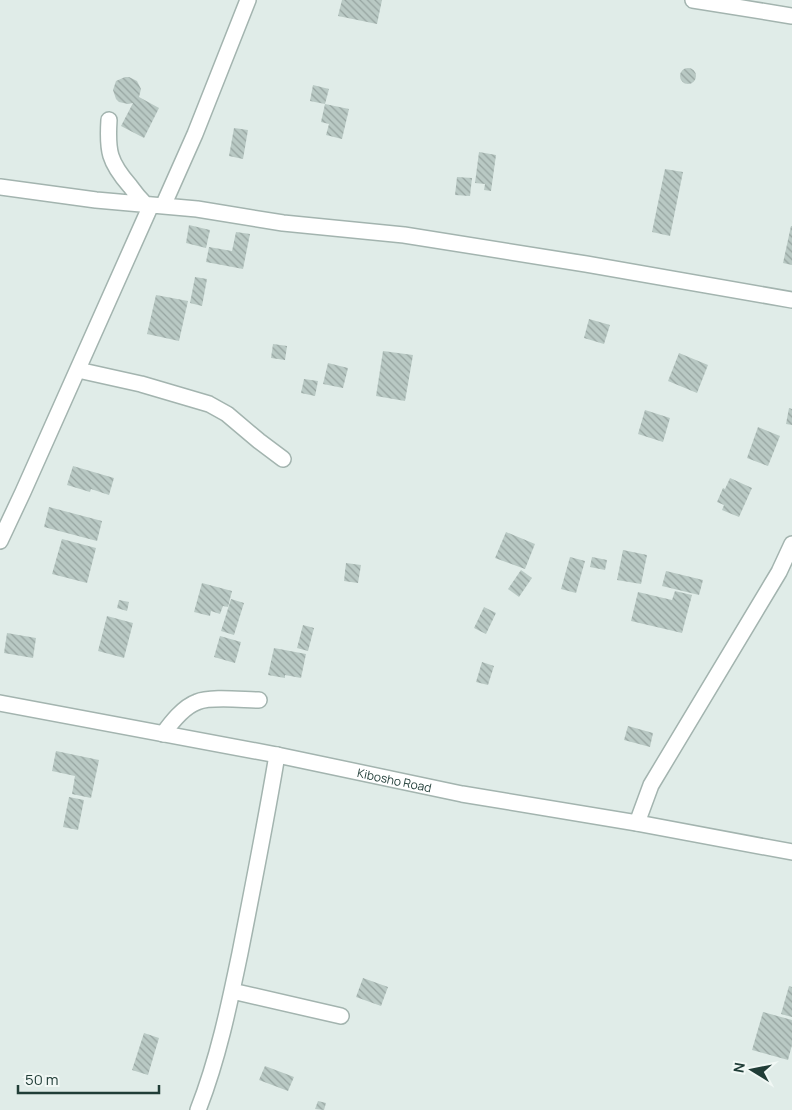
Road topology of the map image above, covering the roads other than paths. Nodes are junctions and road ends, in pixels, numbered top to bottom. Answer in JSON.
{"nodes":[{"id":1,"x":248,"y":0,"type":"edge"},
{"id":2,"x":693,"y":0,"type":"edge"},
{"id":3,"x":792,"y":16,"type":"edge"},
{"id":4,"x":109,"y":120,"type":"dead end"},
{"id":5,"x":0,"y":187,"type":"edge"},
{"id":6,"x":153,"y":205,"type":"junction"},
{"id":7,"x":792,"y":300,"type":"edge"},
{"id":8,"x":78,"y":370,"type":"junction"},
{"id":9,"x":283,"y":458,"type":"dead end"},
{"id":10,"x":0,"y":541,"type":"edge"},
{"id":11,"x":792,"y":544,"type":"edge"},
{"id":12,"x":260,"y":700,"type":"dead end"},
{"id":13,"x":0,"y":703,"type":"edge"},
{"id":14,"x":163,"y":734,"type":"junction"},
{"id":15,"x":277,"y":755,"type":"junction"},
{"id":16,"x":637,"y":823,"type":"junction"},
{"id":17,"x":792,"y":852,"type":"edge"},
{"id":18,"x":232,"y":991,"type":"junction"},
{"id":19,"x":341,"y":1016,"type":"dead end"},
{"id":20,"x":198,"y":1110,"type":"edge"}],
"edges":[{"from":1,"to":6,"type":"street"},
{"from":2,"to":3,"type":"street"},
{"from":4,"to":6,"type":"street"},
{"from":5,"to":6,"type":"street"},
{"from":6,"to":7,"type":"street"},
{"from":6,"to":8,"type":"street"},
{"from":8,"to":9,"type":"street"},
{"from":8,"to":10,"type":"street"},
{"from":11,"to":16,"type":"street"},
{"from":12,"to":14,"type":"street"},
{"from":13,"to":14,"type":"street","name":"Kibosho Road"},
{"from":14,"to":15,"type":"street","name":"Kibosho Road"},
{"from":15,"to":16,"type":"street","name":"Kibosho Road"},
{"from":15,"to":18,"type":"street"},
{"from":16,"to":17,"type":"street","name":"Kibosho Road"},
{"from":18,"to":19,"type":"street"},
{"from":18,"to":20,"type":"street"}]}
